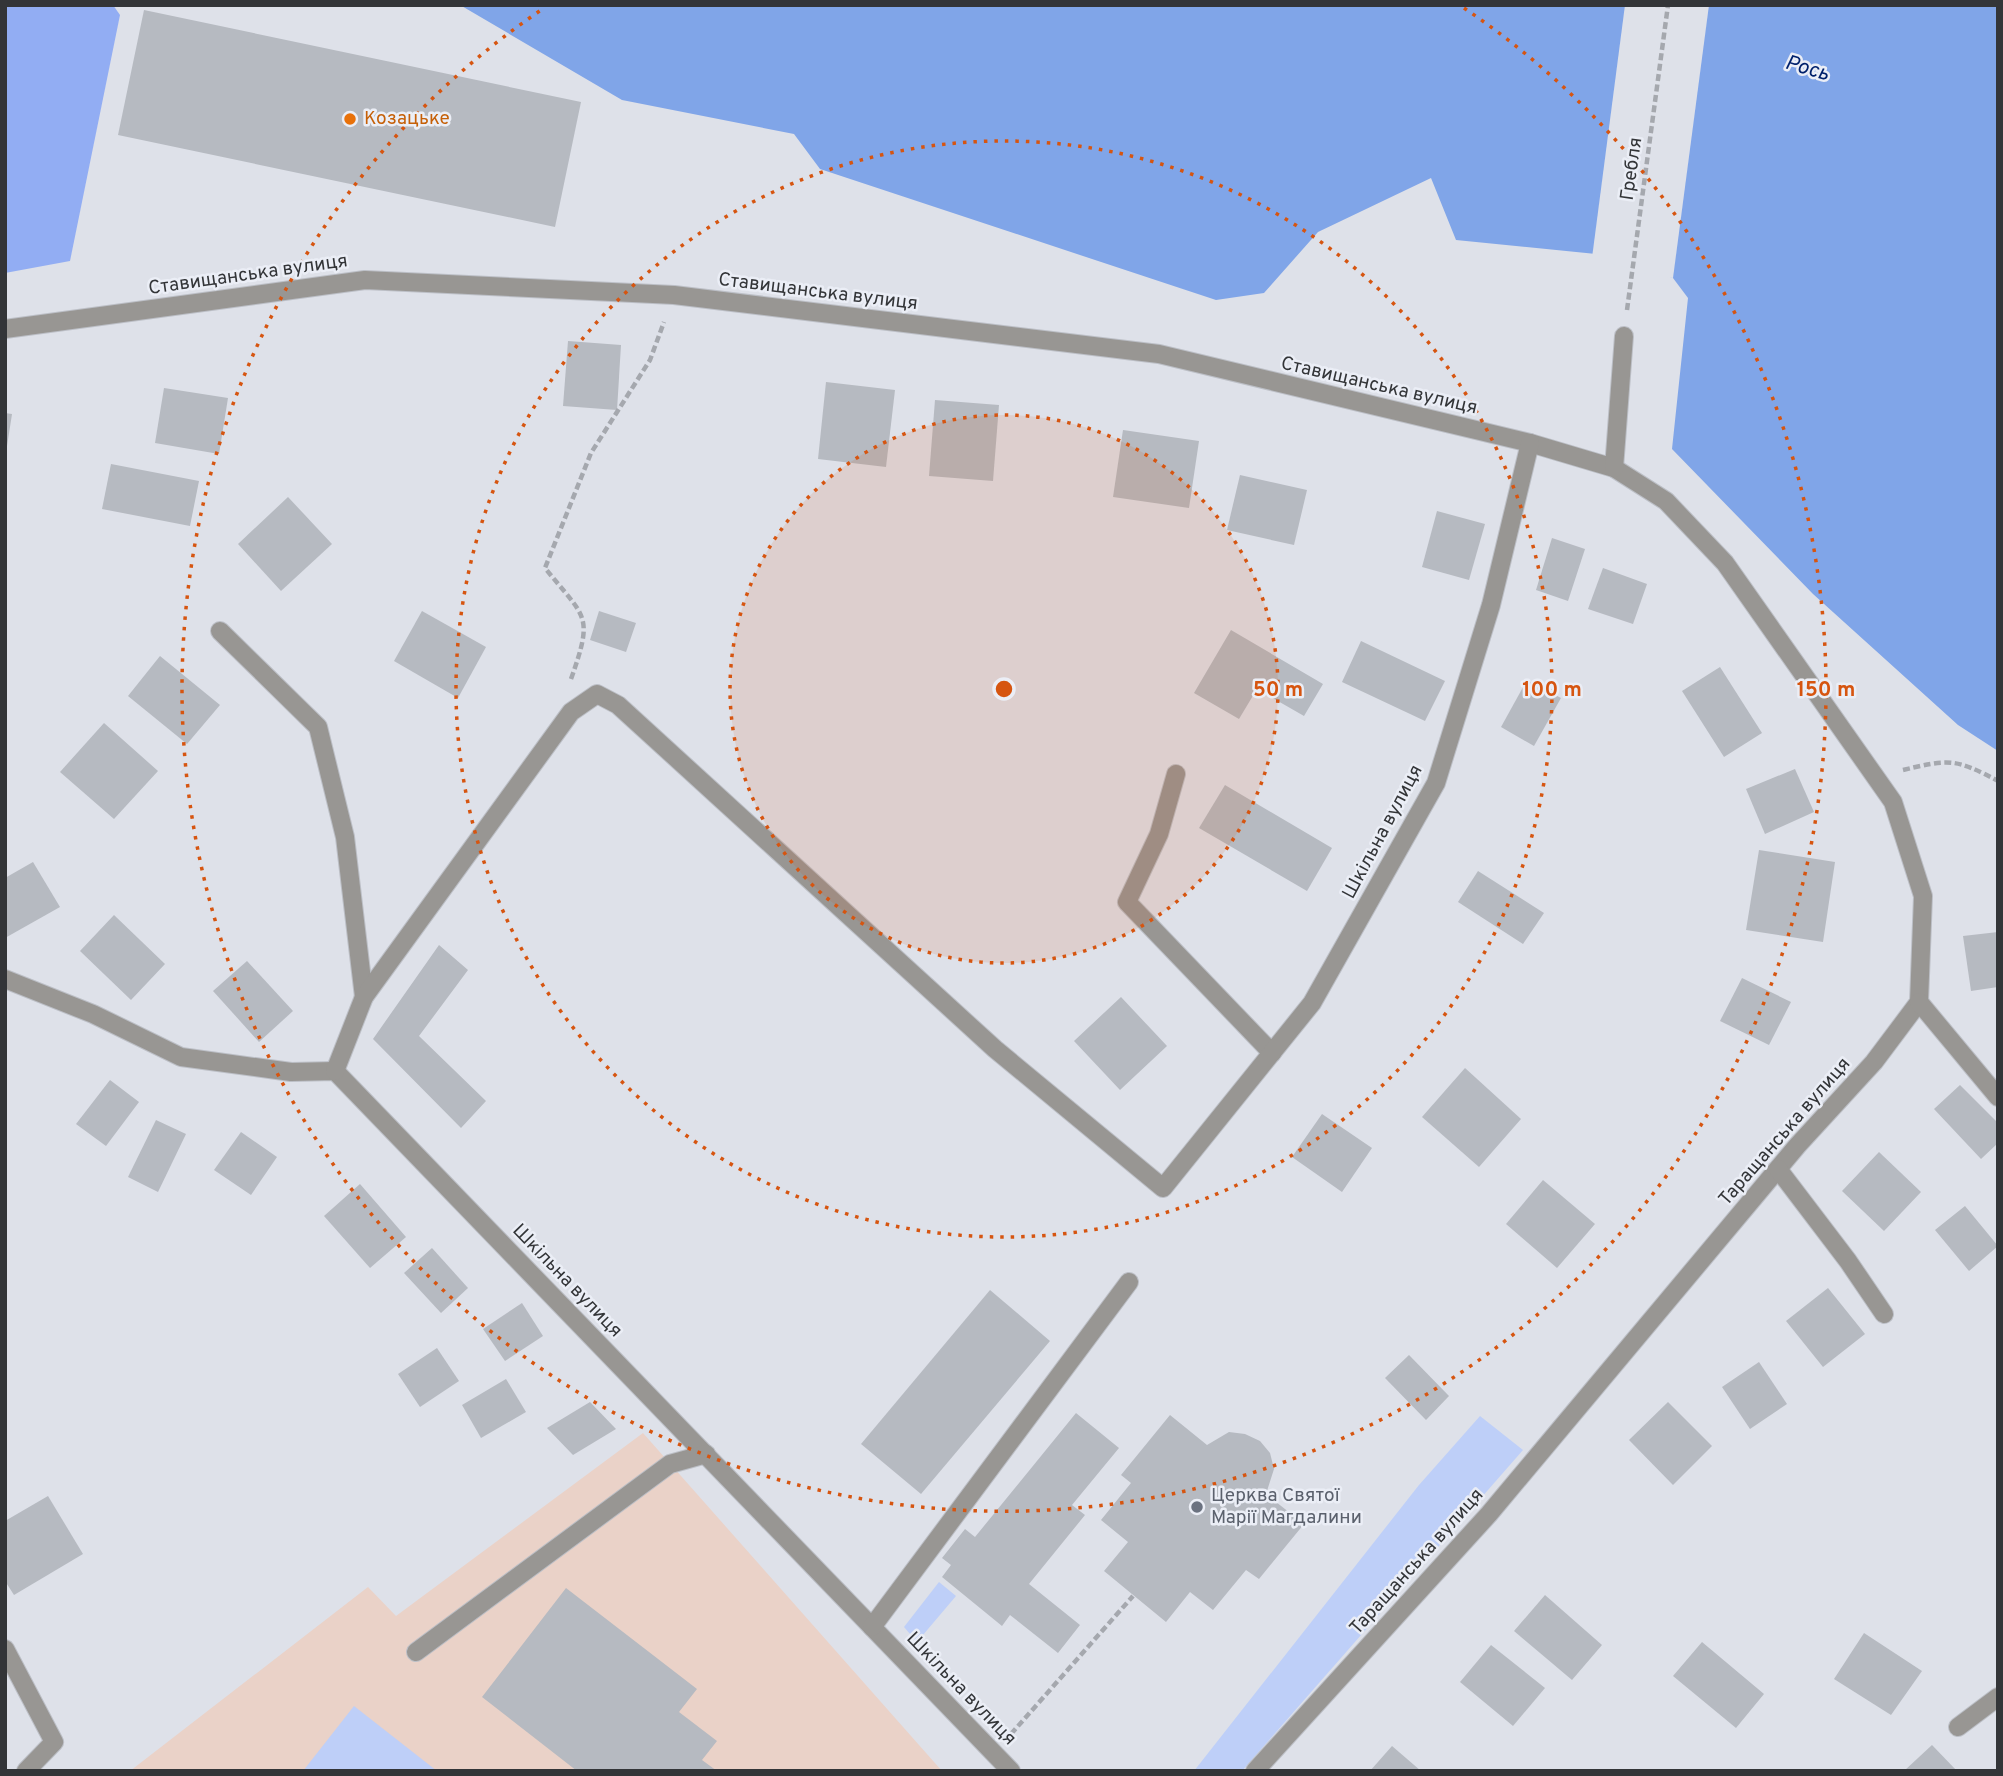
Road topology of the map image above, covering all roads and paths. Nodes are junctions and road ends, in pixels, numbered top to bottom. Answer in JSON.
{"nodes":[{"id":1,"x":1668,"y":5,"type":"edge"},
{"id":2,"x":674,"y":295,"type":"junction"},
{"id":3,"x":5,"y":329,"type":"edge"},
{"id":4,"x":1624,"y":336,"type":"joint"},
{"id":5,"x":1530,"y":443,"type":"junction"},
{"id":6,"x":1614,"y":468,"type":"junction"},
{"id":7,"x":220,"y":631,"type":"dead end"},
{"id":8,"x":568,"y":688,"type":"dead end"},
{"id":9,"x":1177,"y":774,"type":"dead end"},
{"id":10,"x":1875,"y":776,"type":"junction"},
{"id":11,"x":1998,"y":781,"type":"edge"},
{"id":12,"x":5,"y":979,"type":"edge"},
{"id":13,"x":364,"y":998,"type":"junction"},
{"id":14,"x":1919,"y":1002,"type":"junction"},
{"id":15,"x":1272,"y":1053,"type":"junction"},
{"id":16,"x":335,"y":1071,"type":"junction"},
{"id":17,"x":1998,"y":1097,"type":"edge"},
{"id":18,"x":1778,"y":1169,"type":"junction"},
{"id":19,"x":1129,"y":1282,"type":"dead end"},
{"id":20,"x":1884,"y":1314,"type":"dead end"},
{"id":21,"x":706,"y":1454,"type":"junction"},
{"id":22,"x":1133,"y":1595,"type":"dead end"},
{"id":23,"x":872,"y":1627,"type":"junction"},
{"id":24,"x":5,"y":1649,"type":"edge"},
{"id":25,"x":416,"y":1653,"type":"dead end"},
{"id":26,"x":1998,"y":1697,"type":"edge"},
{"id":27,"x":1958,"y":1727,"type":"dead end"},
{"id":28,"x":994,"y":1754,"type":"junction"},
{"id":29,"x":26,"y":1771,"type":"edge"},
{"id":30,"x":1011,"y":1771,"type":"edge"},
{"id":31,"x":1255,"y":1771,"type":"edge"}],
"edges":[{"from":1,"to":4,"type":"path","name":"Гребля"},
{"from":2,"to":3,"type":"street","name":"Ставищанська вулиця"},
{"from":2,"to":5,"type":"street","name":"Ставищанська вулиця"},
{"from":2,"to":8,"type":"path"},
{"from":4,"to":6,"type":"street"},
{"from":5,"to":6,"type":"street","name":"Ставищанська вулиця"},
{"from":5,"to":15,"type":"street","name":"Шкільна вулиця"},
{"from":6,"to":10,"type":"street"},
{"from":7,"to":13,"type":"street"},
{"from":9,"to":15,"type":"street"},
{"from":10,"to":11,"type":"path"},
{"from":10,"to":14,"type":"street"},
{"from":12,"to":16,"type":"street"},
{"from":13,"to":15,"type":"street","name":"Шкільна вулиця"},
{"from":13,"to":16,"type":"street"},
{"from":14,"to":17,"type":"street"},
{"from":14,"to":18,"type":"street","name":"Таращанська вулиця"},
{"from":16,"to":21,"type":"street","name":"Шкільна вулиця"},
{"from":18,"to":20,"type":"street"},
{"from":18,"to":31,"type":"street","name":"Таращанська вулиця"},
{"from":19,"to":23,"type":"street"},
{"from":21,"to":23,"type":"street","name":"Шкільна вулиця"},
{"from":21,"to":25,"type":"street"},
{"from":22,"to":28,"type":"path"},
{"from":23,"to":28,"type":"street","name":"Шкільна вулиця"},
{"from":24,"to":29,"type":"street"},
{"from":26,"to":27,"type":"street"},
{"from":28,"to":30,"type":"street","name":"Шкільна вулиця"}]}
